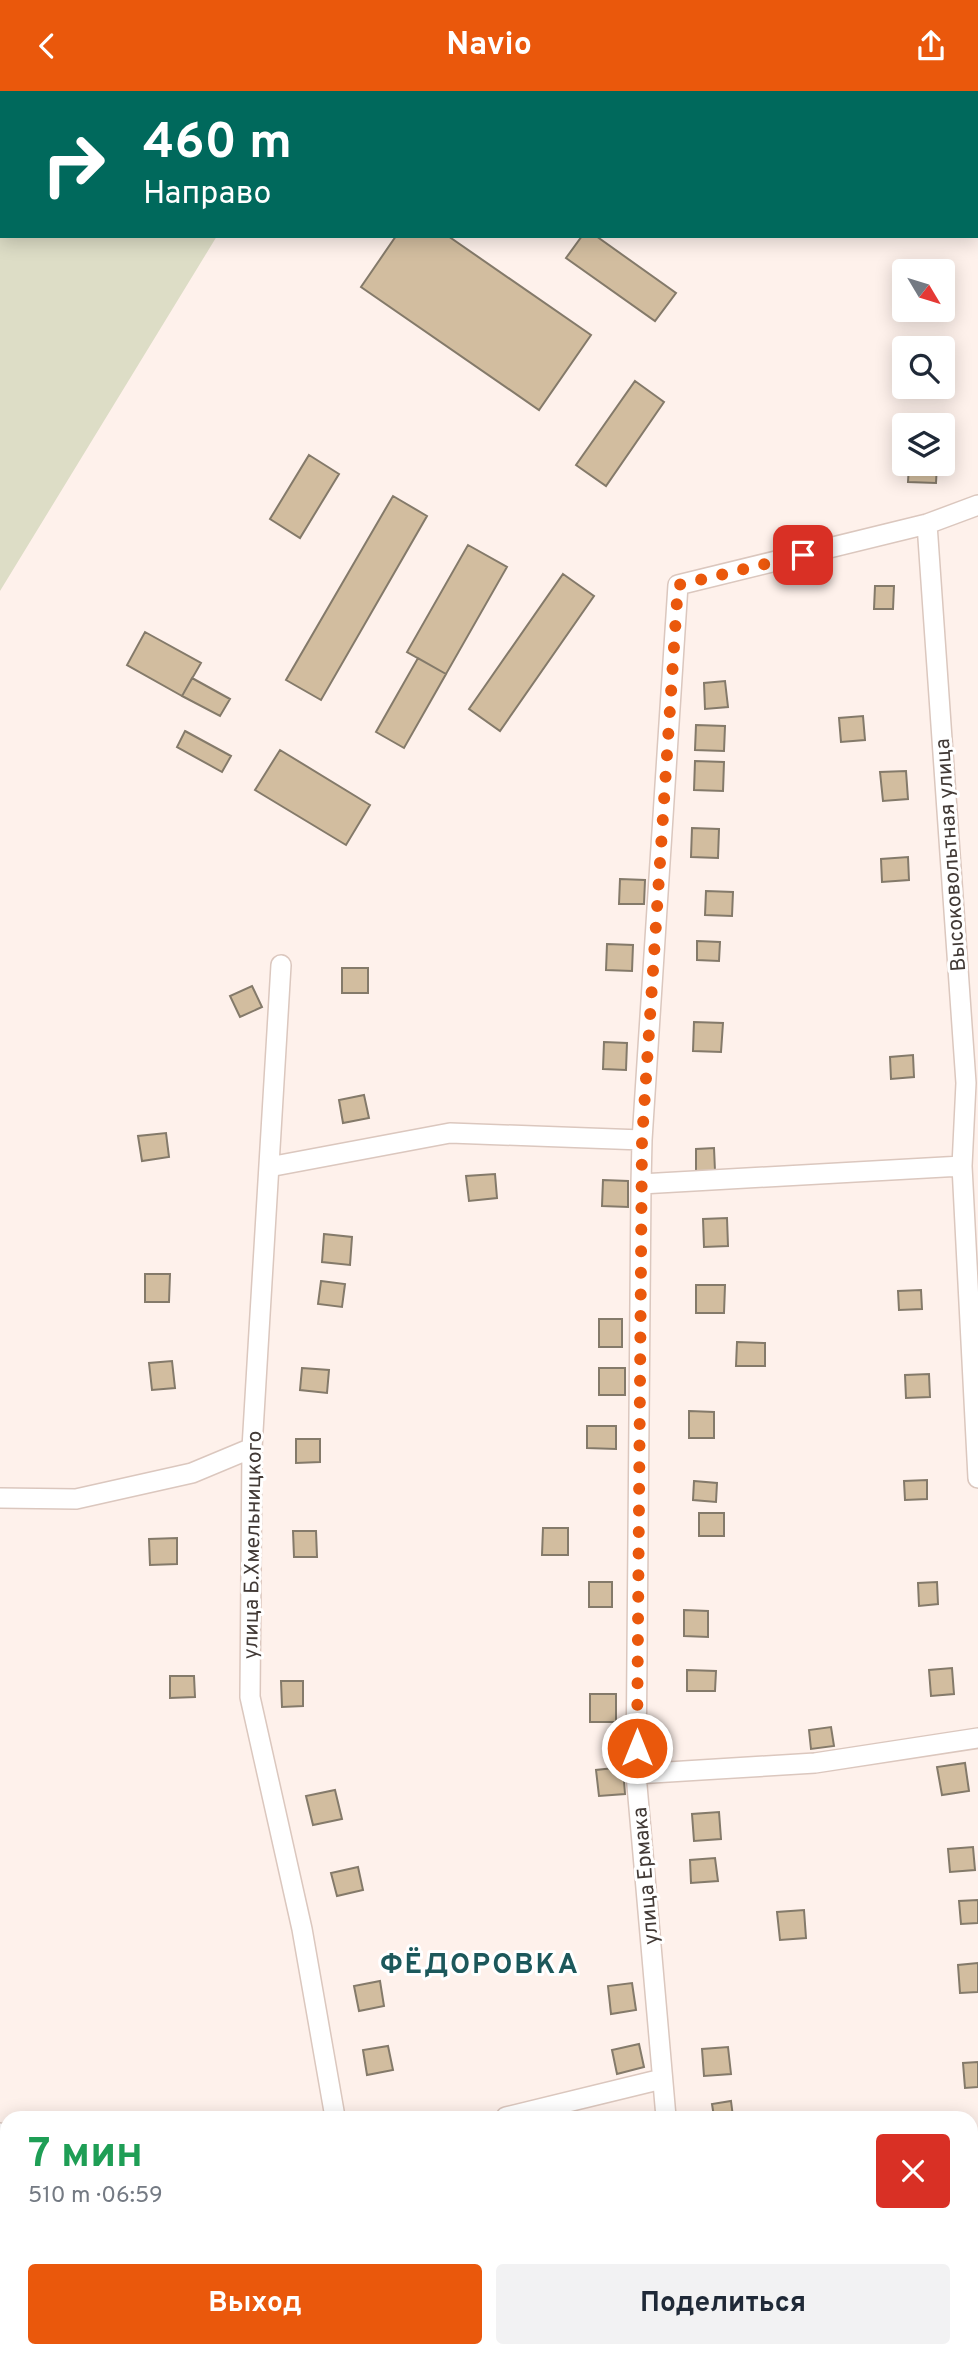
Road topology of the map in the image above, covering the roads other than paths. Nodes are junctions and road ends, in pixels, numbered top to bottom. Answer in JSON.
{"nodes":[{"id":1,"x":978,"y":505,"type":"edge"},
{"id":2,"x":927,"y":524,"type":"junction"},
{"id":3,"x":281,"y":965,"type":"dead end"},
{"id":4,"x":972,"y":1083,"type":"edge"},
{"id":5,"x":642,"y":1140,"type":"junction"},
{"id":6,"x":962,"y":1166,"type":"junction"},
{"id":7,"x":269,"y":1167,"type":"junction"},
{"id":8,"x":641,"y":1184,"type":"junction"},
{"id":9,"x":252,"y":1448,"type":"junction"},
{"id":10,"x":978,"y":1478,"type":"edge"},
{"id":11,"x":0,"y":1498,"type":"edge"},
{"id":12,"x":978,"y":1738,"type":"edge"},
{"id":13,"x":636,"y":1775,"type":"junction"},
{"id":14,"x":662,"y":2079,"type":"junction"},
{"id":15,"x":334,"y":2111,"type":"edge"},
{"id":16,"x":531,"y":2111,"type":"edge"},
{"id":17,"x":665,"y":2111,"type":"edge"}],
"edges":[{"from":1,"to":2,"type":"street"},
{"from":2,"to":4,"type":"street","name":"Высоковольтная улица"},
{"from":2,"to":5,"type":"street","name":"улица Ермака"},
{"from":3,"to":7,"type":"street","name":"улица Б.Хмельницкого"},
{"from":4,"to":6,"type":"street","name":"Высоковольтная улица"},
{"from":5,"to":7,"type":"street"},
{"from":5,"to":8,"type":"street","name":"улица Ермака"},
{"from":6,"to":8,"type":"street"},
{"from":6,"to":10,"type":"street","name":"Высоковольтная улица"},
{"from":7,"to":9,"type":"street","name":"улица Б.Хмельницкого"},
{"from":8,"to":13,"type":"street","name":"улица Ермака"},
{"from":9,"to":11,"type":"street"},
{"from":9,"to":15,"type":"street","name":"улица Б.Хмельницкого"},
{"from":12,"to":13,"type":"street"},
{"from":13,"to":14,"type":"street","name":"улица Ермака"},
{"from":14,"to":16,"type":"street"},
{"from":14,"to":17,"type":"street","name":"улица Ермака"}]}
